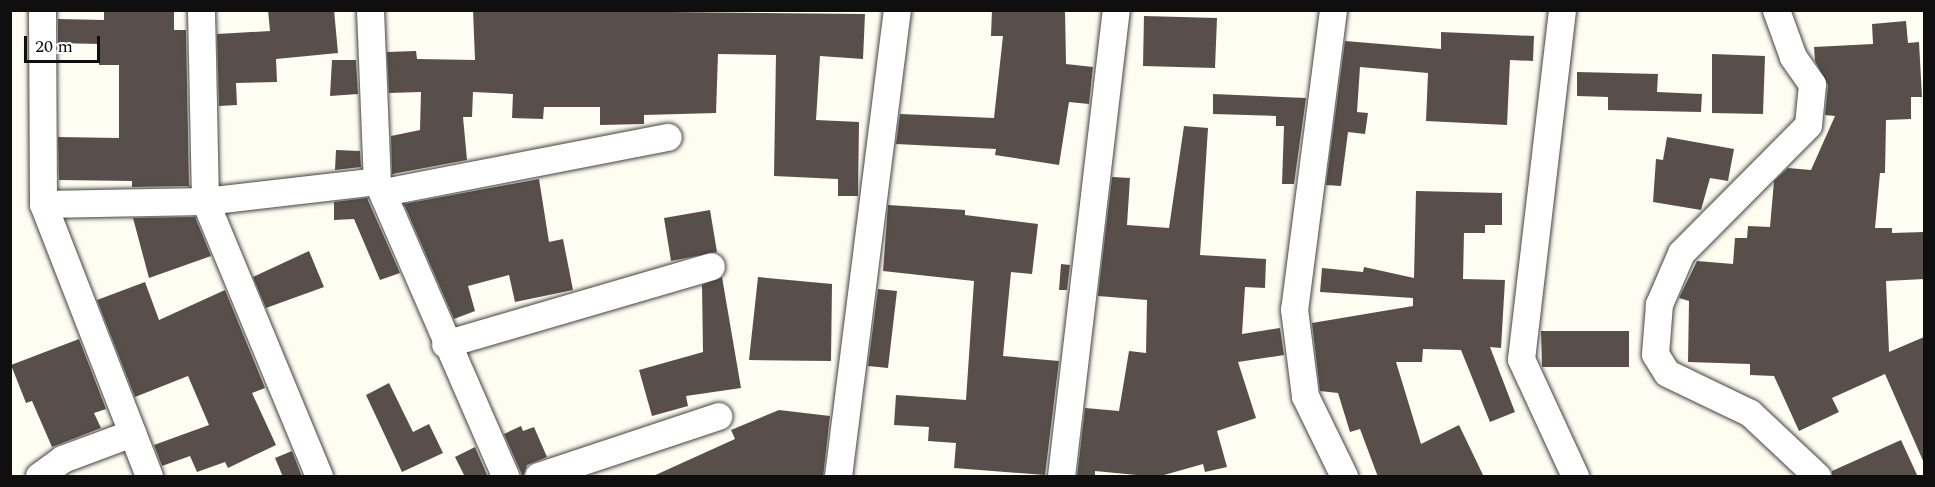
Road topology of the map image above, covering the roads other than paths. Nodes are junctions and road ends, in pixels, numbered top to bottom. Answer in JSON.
{"nodes":[{"id":1,"x":42,"y":10,"type":"edge"},
{"id":2,"x":201,"y":10,"type":"edge"},
{"id":3,"x":370,"y":10,"type":"edge"},
{"id":4,"x":897,"y":10,"type":"edge"},
{"id":5,"x":1116,"y":10,"type":"edge"},
{"id":6,"x":1333,"y":10,"type":"edge"},
{"id":7,"x":1562,"y":10,"type":"edge"},
{"id":8,"x":1776,"y":10,"type":"edge"},
{"id":9,"x":668,"y":137,"type":"dead end"},
{"id":10,"x":381,"y":186,"type":"junction"},
{"id":11,"x":205,"y":201,"type":"junction"},
{"id":12,"x":43,"y":204,"type":"junction"},
{"id":13,"x":711,"y":266,"type":"dead end"},
{"id":14,"x":446,"y":344,"type":"junction"},
{"id":15,"x":718,"y":416,"type":"dead end"},
{"id":16,"x":132,"y":434,"type":"junction"},
{"id":17,"x":39,"y":477,"type":"edge"},
{"id":18,"x":148,"y":477,"type":"edge"},
{"id":19,"x":319,"y":477,"type":"edge"},
{"id":20,"x":505,"y":477,"type":"edge"},
{"id":21,"x":538,"y":477,"type":"edge"},
{"id":22,"x":838,"y":477,"type":"edge"},
{"id":23,"x":1061,"y":477,"type":"edge"},
{"id":24,"x":1344,"y":477,"type":"edge"},
{"id":25,"x":1575,"y":477,"type":"edge"},
{"id":26,"x":1817,"y":477,"type":"edge"}],
"edges":[{"from":1,"to":12,"type":"street"},
{"from":2,"to":11,"type":"street"},
{"from":3,"to":10,"type":"street"},
{"from":4,"to":22,"type":"street"},
{"from":5,"to":23,"type":"street"},
{"from":6,"to":24,"type":"street"},
{"from":7,"to":25,"type":"street"},
{"from":8,"to":26,"type":"street"},
{"from":9,"to":10,"type":"street"},
{"from":10,"to":11,"type":"street"},
{"from":10,"to":14,"type":"street"},
{"from":11,"to":12,"type":"street"},
{"from":11,"to":19,"type":"street"},
{"from":12,"to":16,"type":"street"},
{"from":13,"to":14,"type":"street"},
{"from":14,"to":20,"type":"street"},
{"from":15,"to":21,"type":"street"},
{"from":16,"to":17,"type":"street"},
{"from":16,"to":18,"type":"street"}]}
